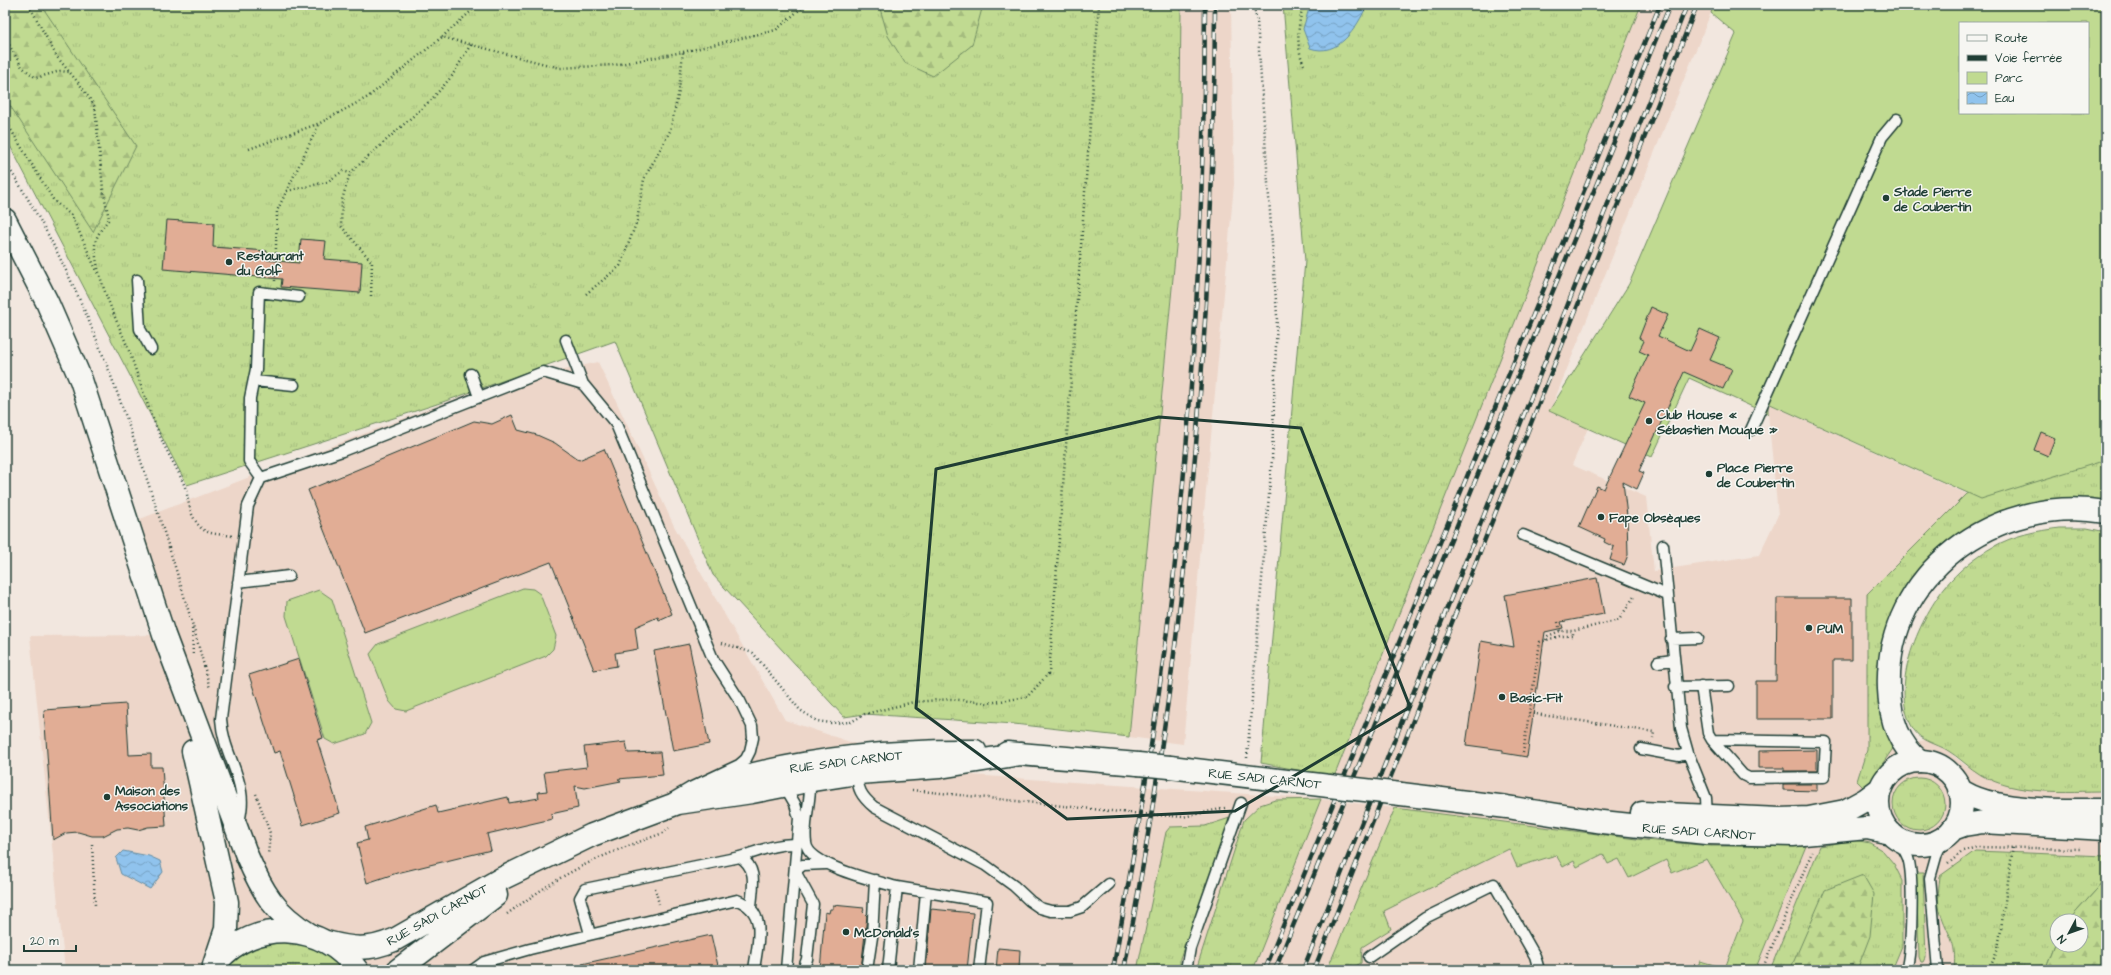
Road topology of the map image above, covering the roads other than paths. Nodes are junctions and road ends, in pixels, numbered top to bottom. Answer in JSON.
{"nodes":[{"id":1,"x":1897,"y":119,"type":"dead end"},
{"id":2,"x":5,"y":220,"type":"edge"},
{"id":3,"x":136,"y":280,"type":"dead end"},
{"id":4,"x":299,"y":297,"type":"dead end"},
{"id":5,"x":566,"y":340,"type":"dead end"},
{"id":6,"x":151,"y":349,"type":"dead end"},
{"id":7,"x":471,"y":374,"type":"dead end"},
{"id":8,"x":254,"y":381,"type":"junction"},
{"id":9,"x":583,"y":384,"type":"junction"},
{"id":10,"x":294,"y":385,"type":"dead end"},
{"id":11,"x":479,"y":397,"type":"junction"},
{"id":12,"x":1751,"y":430,"type":"dead end"},
{"id":13,"x":261,"y":478,"type":"junction"},
{"id":14,"x":2106,"y":512,"type":"edge"},
{"id":15,"x":1523,"y":535,"type":"dead end"},
{"id":16,"x":1663,"y":545,"type":"dead end"},
{"id":17,"x":289,"y":576,"type":"dead end"},
{"id":18,"x":238,"y":582,"type":"junction"},
{"id":19,"x":1667,"y":595,"type":"junction"},
{"id":20,"x":164,"y":636,"type":"junction"},
{"id":21,"x":1698,"y":638,"type":"dead end"},
{"id":22,"x":1671,"y":639,"type":"junction"},
{"id":23,"x":1673,"y":660,"type":"junction"},
{"id":24,"x":1658,"y":662,"type":"dead end"},
{"id":25,"x":1701,"y":686,"type":"junction"},
{"id":26,"x":1729,"y":686,"type":"dead end"},
{"id":27,"x":1675,"y":687,"type":"junction"},
{"id":28,"x":1712,"y":740,"type":"junction"},
{"id":29,"x":1642,"y":749,"type":"dead end"},
{"id":30,"x":1688,"y":753,"type":"junction"},
{"id":31,"x":1021,"y":754,"type":"junction"},
{"id":32,"x":1920,"y":762,"type":"junction"},
{"id":33,"x":809,"y":772,"type":"junction"},
{"id":34,"x":858,"y":773,"type":"junction"},
{"id":35,"x":782,"y":777,"type":"junction"},
{"id":36,"x":1881,"y":788,"type":"junction"},
{"id":37,"x":1959,"y":789,"type":"junction"},
{"id":38,"x":1241,"y":803,"type":"road end"},
{"id":39,"x":2106,"y":810,"type":"edge"},
{"id":40,"x":670,"y":812,"type":"junction"},
{"id":41,"x":1706,"y":825,"type":"junction"},
{"id":42,"x":2106,"y":829,"type":"edge"},
{"id":43,"x":238,"y":833,"type":"junction"},
{"id":44,"x":1949,"y":833,"type":"junction"},
{"id":45,"x":1893,"y":835,"type":"junction"},
{"id":46,"x":797,"y":844,"type":"junction"},
{"id":47,"x":740,"y":857,"type":"junction"},
{"id":48,"x":545,"y":859,"type":"junction"},
{"id":49,"x":826,"y":864,"type":"junction"},
{"id":50,"x":795,"y":871,"type":"junction"},
{"id":51,"x":876,"y":880,"type":"junction"},
{"id":52,"x":1109,"y":884,"type":"dead end"},
{"id":53,"x":897,"y":887,"type":"junction"},
{"id":54,"x":926,"y":892,"type":"junction"},
{"id":55,"x":751,"y":908,"type":"junction"},
{"id":56,"x":590,"y":934,"type":"junction"},
{"id":57,"x":317,"y":938,"type":"junction"},
{"id":58,"x":1369,"y":957,"type":"dead end"},
{"id":59,"x":808,"y":959,"type":"junction"},
{"id":60,"x":212,"y":967,"type":"edge"},
{"id":61,"x":1907,"y":969,"type":"edge"},
{"id":62,"x":356,"y":970,"type":"edge"},
{"id":63,"x":398,"y":970,"type":"edge"},
{"id":64,"x":472,"y":970,"type":"edge"},
{"id":65,"x":754,"y":970,"type":"edge"},
{"id":66,"x":786,"y":970,"type":"edge"},
{"id":67,"x":803,"y":970,"type":"edge"},
{"id":68,"x":812,"y":970,"type":"edge"},
{"id":69,"x":867,"y":970,"type":"edge"},
{"id":70,"x":888,"y":970,"type":"edge"},
{"id":71,"x":920,"y":970,"type":"edge"},
{"id":72,"x":979,"y":970,"type":"edge"},
{"id":73,"x":1186,"y":970,"type":"edge"},
{"id":74,"x":1539,"y":970,"type":"edge"},
{"id":75,"x":1918,"y":970,"type":"edge"},
{"id":76,"x":1938,"y":970,"type":"edge"}],
"edges":[{"from":1,"to":12,"type":"lane"},
{"from":2,"to":20,"type":"main road"},
{"from":3,"to":6,"type":"lane"},
{"from":4,"to":8,"type":"lane"},
{"from":5,"to":9,"type":"lane"},
{"from":7,"to":11,"type":"lane"},
{"from":8,"to":10,"type":"lane"},
{"from":8,"to":13,"type":"lane"},
{"from":9,"to":11,"type":"lane"},
{"from":9,"to":40,"type":"lane"},
{"from":11,"to":13,"type":"lane"},
{"from":13,"to":18,"type":"lane"},
{"from":14,"to":32,"type":"main road"},
{"from":15,"to":19,"type":"lane"},
{"from":16,"to":19,"type":"lane"},
{"from":17,"to":18,"type":"lane"},
{"from":18,"to":43,"type":"lane"},
{"from":19,"to":22,"type":"lane"},
{"from":20,"to":43,"type":"main road"},
{"from":20,"to":60,"type":"main road"},
{"from":21,"to":22,"type":"lane"},
{"from":22,"to":23,"type":"lane"},
{"from":23,"to":24,"type":"lane"},
{"from":23,"to":27,"type":"lane"},
{"from":25,"to":26,"type":"lane"},
{"from":25,"to":27,"type":"lane"},
{"from":25,"to":28,"type":"lane"},
{"from":27,"to":30,"type":"lane"},
{"from":28,"to":28,"type":"lane"},
{"from":29,"to":30,"type":"lane"},
{"from":30,"to":41,"type":"lane"},
{"from":31,"to":33,"type":"main road","name":"RUE SADI CARNOT"},
{"from":31,"to":34,"type":"main road","name":"RUE SADI CARNOT"},
{"from":31,"to":41,"type":"main road","name":"RUE SADI CARNOT","bridge":true},
{"from":32,"to":36,"type":"main road"},
{"from":32,"to":37,"type":"main road"},
{"from":33,"to":34,"type":"main road","name":"RUE SADI CARNOT"},
{"from":33,"to":35,"type":"main road","name":"RUE SADI CARNOT"},
{"from":33,"to":49,"type":"lane"},
{"from":34,"to":52,"type":"lane"},
{"from":35,"to":40,"type":"main road","name":"RUE SADI CARNOT"},
{"from":35,"to":46,"type":"lane"},
{"from":36,"to":41,"type":"main road","name":"RUE SADI CARNOT"},
{"from":36,"to":45,"type":"main road"},
{"from":37,"to":39,"type":"main road"},
{"from":37,"to":44,"type":"main road"},
{"from":38,"to":73,"type":"lane"},
{"from":40,"to":48,"type":"main road","name":"RUE SADI CARNOT"},
{"from":41,"to":45,"type":"main road","name":"RUE SADI CARNOT"},
{"from":42,"to":44,"type":"main road"},
{"from":43,"to":57,"type":"main road"},
{"from":44,"to":45,"type":"main road"},
{"from":44,"to":76,"type":"lane"},
{"from":45,"to":61,"type":"lane"},
{"from":46,"to":47,"type":"lane"},
{"from":46,"to":50,"type":"lane"},
{"from":47,"to":55,"type":"lane"},
{"from":47,"to":56,"type":"lane"},
{"from":48,"to":57,"type":"main road","name":"RUE SADI CARNOT"},
{"from":48,"to":63,"type":"main road","name":"RUE SADI CARNOT"},
{"from":49,"to":50,"type":"lane"},
{"from":49,"to":51,"type":"lane"},
{"from":50,"to":59,"type":"lane"},
{"from":50,"to":66,"type":"lane"},
{"from":51,"to":53,"type":"lane"},
{"from":51,"to":69,"type":"lane"},
{"from":53,"to":54,"type":"lane"},
{"from":53,"to":70,"type":"lane"},
{"from":54,"to":71,"type":"lane"},
{"from":54,"to":72,"type":"lane"},
{"from":55,"to":56,"type":"lane"},
{"from":55,"to":65,"type":"lane"},
{"from":56,"to":64,"type":"lane"},
{"from":57,"to":60,"type":"main road","name":"RUE SADI CARNOT"},
{"from":57,"to":62,"type":"main road"},
{"from":58,"to":74,"type":"lane"},
{"from":59,"to":67,"type":"lane"},
{"from":59,"to":68,"type":"lane"},
{"from":61,"to":75,"type":"lane"}]}
